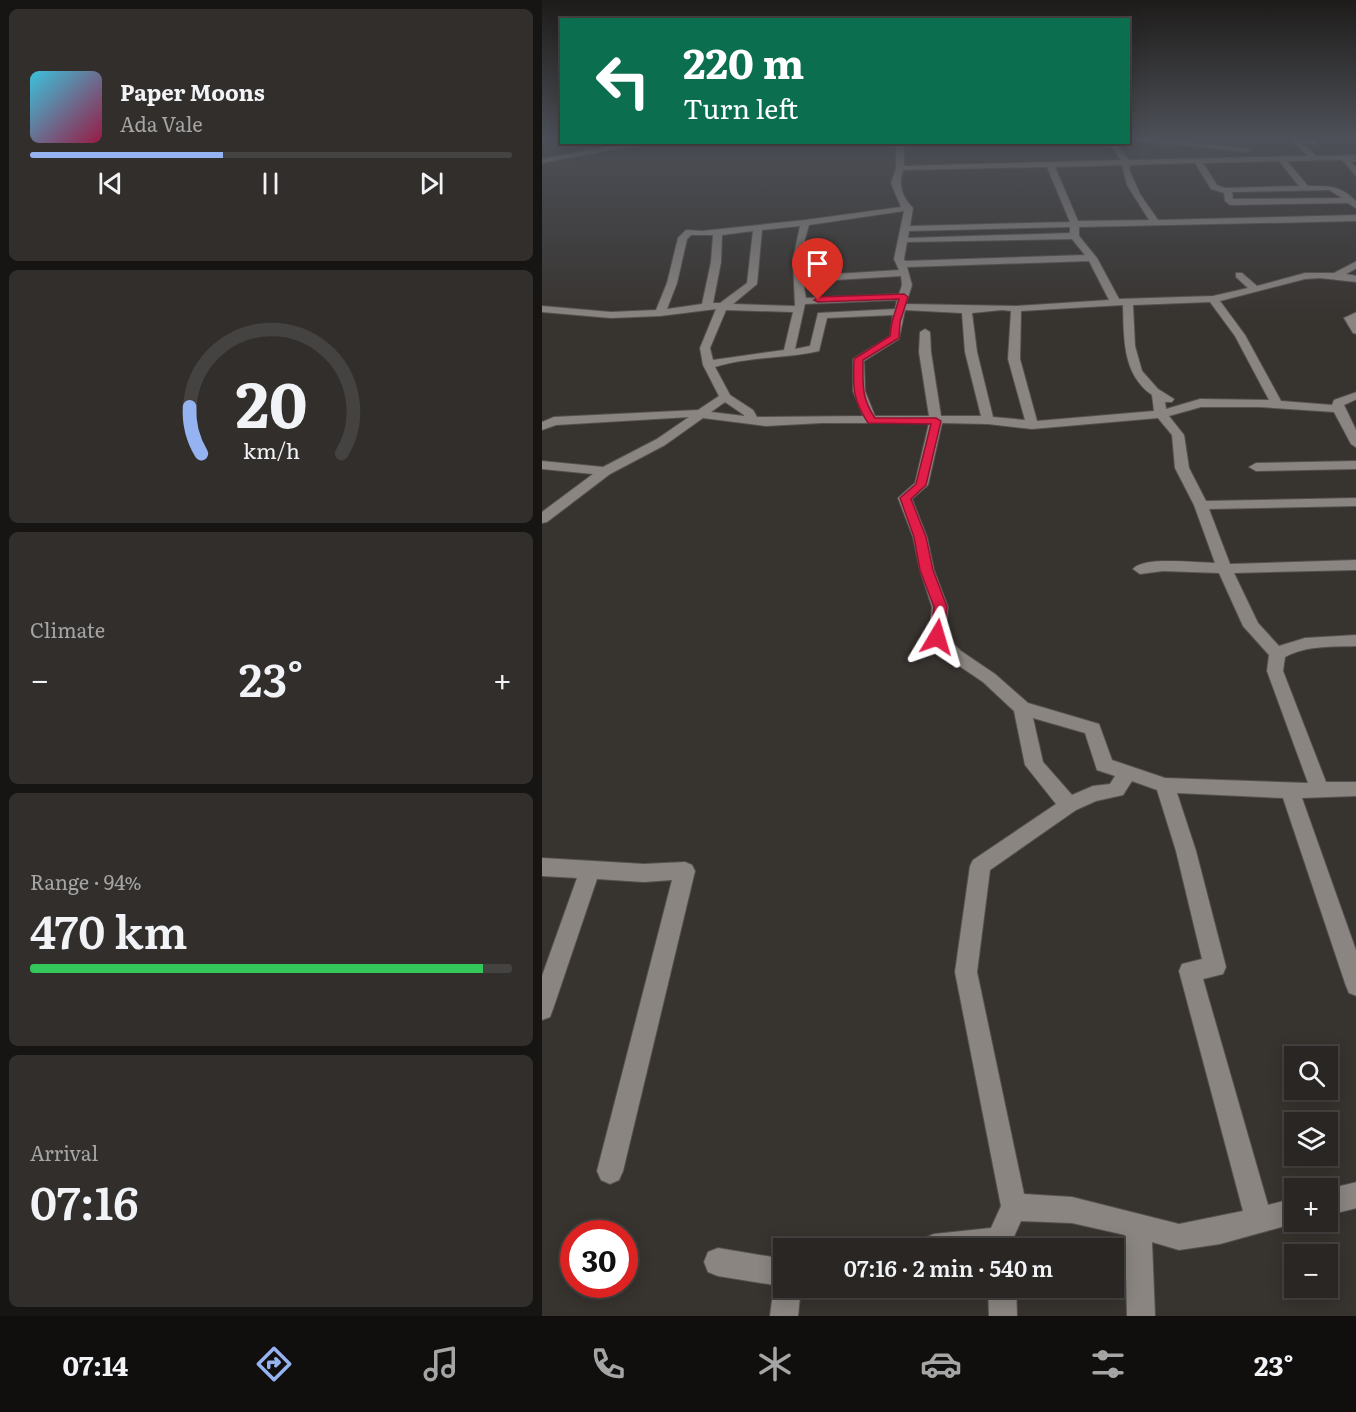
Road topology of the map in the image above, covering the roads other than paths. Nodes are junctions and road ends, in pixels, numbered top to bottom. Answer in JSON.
{"nodes":[{"id":1,"x":901,"y":198,"type":"edge"},
{"id":2,"x":1064,"y":198,"type":"edge"},
{"id":3,"x":1138,"y":198,"type":"edge"},
{"id":4,"x":1228,"y":198,"type":"edge"},
{"id":5,"x":1229,"y":202,"type":"junction"},
{"id":6,"x":1353,"y":203,"type":"edge"},
{"id":7,"x":909,"y":208,"type":"junction"},
{"id":8,"x":1356,"y":218,"type":"edge"},
{"id":9,"x":1244,"y":221,"type":"junction"},
{"id":10,"x":805,"y":223,"type":"junction"},
{"id":11,"x":1075,"y":224,"type":"junction"},
{"id":12,"x":1157,"y":224,"type":"junction"},
{"id":13,"x":758,"y":227,"type":"junction"},
{"id":14,"x":905,"y":228,"type":"junction"},
{"id":15,"x":718,"y":232,"type":"junction"},
{"id":16,"x":1074,"y":236,"type":"junction"},
{"id":17,"x":902,"y":241,"type":"junction"},
{"id":18,"x":1092,"y":258,"type":"junction"},
{"id":19,"x":1356,"y":264,"type":"edge"},
{"id":20,"x":903,"y":268,"type":"junction"},
{"id":21,"x":1276,"y":269,"type":"dead end"},
{"id":22,"x":1239,"y":274,"type":"dead end"},
{"id":23,"x":1336,"y":276,"type":"junction"},
{"id":24,"x":798,"y":279,"type":"junction"},
{"id":25,"x":1356,"y":279,"type":"edge"},
{"id":26,"x":1287,"y":281,"type":"junction"},
{"id":27,"x":1256,"y":290,"type":"junction"},
{"id":28,"x":1213,"y":299,"type":"junction"},
{"id":29,"x":1122,"y":303,"type":"junction"},
{"id":30,"x":800,"y":305,"type":"junction"},
{"id":31,"x":901,"y":305,"type":"junction"},
{"id":32,"x":707,"y":306,"type":"junction"},
{"id":33,"x":722,"y":307,"type":"junction"},
{"id":34,"x":542,"y":309,"type":"edge"},
{"id":35,"x":1016,"y":309,"type":"junction"},
{"id":36,"x":966,"y":310,"type":"junction"},
{"id":37,"x":660,"y":313,"type":"junction"},
{"id":38,"x":1356,"y":315,"type":"edge"},
{"id":39,"x":924,"y":332,"type":"dead end"},
{"id":40,"x":1356,"y":332,"type":"edge"},
{"id":41,"x":788,"y":354,"type":"junction"},
{"id":42,"x":709,"y":364,"type":"junction"},
{"id":43,"x":1158,"y":395,"type":"junction"},
{"id":44,"x":1356,"y":395,"type":"edge"},
{"id":45,"x":725,"y":397,"type":"junction"},
{"id":46,"x":1277,"y":404,"type":"junction"},
{"id":47,"x":1188,"y":408,"type":"junction"},
{"id":48,"x":1338,"y":409,"type":"junction"},
{"id":49,"x":1162,"y":414,"type":"junction"},
{"id":50,"x":698,"y":415,"type":"junction"},
{"id":51,"x":752,"y":418,"type":"junction"},
{"id":52,"x":988,"y":420,"type":"junction"},
{"id":53,"x":872,"y":421,"type":"junction"},
{"id":54,"x":936,"y":421,"type":"junction"},
{"id":55,"x":1032,"y":425,"type":"junction"},
{"id":56,"x":542,"y":426,"type":"edge"},
{"id":57,"x":1356,"y":444,"type":"edge"},
{"id":58,"x":542,"y":465,"type":"edge"},
{"id":59,"x":1356,"y":465,"type":"edge"},
{"id":60,"x":1256,"y":467,"type":"dead end"},
{"id":61,"x":605,"y":471,"type":"junction"},
{"id":62,"x":1356,"y":502,"type":"edge"},
{"id":63,"x":1201,"y":505,"type":"junction"},
{"id":64,"x":542,"y":519,"type":"edge"},
{"id":65,"x":1356,"y":565,"type":"edge"},
{"id":66,"x":1224,"y":567,"type":"junction"},
{"id":67,"x":1140,"y":569,"type":"dead end"},
{"id":68,"x":1356,"y":640,"type":"edge"},
{"id":69,"x":1277,"y":654,"type":"junction"},
{"id":70,"x":1022,"y":708,"type":"junction"},
{"id":71,"x":1128,"y":772,"type":"junction"},
{"id":72,"x":1165,"y":785,"type":"junction"},
{"id":73,"x":1356,"y":789,"type":"edge"},
{"id":74,"x":1320,"y":790,"type":"junction"},
{"id":75,"x":1290,"y":791,"type":"junction"},
{"id":76,"x":1069,"y":805,"type":"junction"},
{"id":77,"x":542,"y":867,"type":"edge"},
{"id":78,"x":589,"y":870,"type":"junction"},
{"id":79,"x":1356,"y":986,"type":"edge"},
{"id":80,"x":542,"y":1009,"type":"edge"},
{"id":81,"x":610,"y":1171,"type":"dead end"},
{"id":82,"x":1356,"y":1195,"type":"edge"},
{"id":83,"x":1338,"y":1200,"type":"edge"},
{"id":84,"x":1014,"y":1208,"type":"junction"},
{"id":85,"x":1284,"y":1214,"type":"edge"},
{"id":86,"x":1259,"y":1220,"type":"junction"},
{"id":87,"x":1138,"y":1224,"type":"junction"},
{"id":88,"x":1003,"y":1238,"type":"edge"},
{"id":89,"x":718,"y":1262,"type":"dead end"},
{"id":90,"x":773,"y":1271,"type":"edge"},
{"id":91,"x":786,"y":1298,"type":"edge"},
{"id":92,"x":1002,"y":1298,"type":"edge"},
{"id":93,"x":784,"y":1316,"type":"edge"},
{"id":94,"x":1003,"y":1316,"type":"edge"},
{"id":95,"x":1141,"y":1316,"type":"edge"}],
"edges":[{"from":1,"to":7,"type":"street"},
{"from":2,"to":11,"type":"street"},
{"from":3,"to":12,"type":"street"},
{"from":4,"to":5,"type":"street"},
{"from":5,"to":6,"type":"street"},
{"from":5,"to":9,"type":"street"},
{"from":7,"to":10,"type":"street"},
{"from":7,"to":14,"type":"street"},
{"from":8,"to":9,"type":"street"},
{"from":9,"to":12,"type":"street"},
{"from":10,"to":13,"type":"street"},
{"from":10,"to":24,"type":"street"},
{"from":11,"to":12,"type":"street"},
{"from":11,"to":14,"type":"street"},
{"from":11,"to":16,"type":"street"},
{"from":13,"to":15,"type":"street"},
{"from":13,"to":33,"type":"street"},
{"from":14,"to":17,"type":"street"},
{"from":15,"to":32,"type":"street"},
{"from":15,"to":37,"type":"street"},
{"from":16,"to":17,"type":"street"},
{"from":16,"to":18,"type":"street"},
{"from":17,"to":20,"type":"street"},
{"from":18,"to":20,"type":"street"},
{"from":18,"to":29,"type":"street"},
{"from":19,"to":23,"type":"street"},
{"from":20,"to":24,"type":"street"},
{"from":20,"to":31,"type":"street"},
{"from":21,"to":26,"type":"street"},
{"from":22,"to":27,"type":"street"},
{"from":23,"to":25,"type":"street"},
{"from":23,"to":26,"type":"street"},
{"from":24,"to":30,"type":"street"},
{"from":26,"to":27,"type":"street"},
{"from":27,"to":28,"type":"street"},
{"from":28,"to":29,"type":"street"},
{"from":28,"to":46,"type":"street"},
{"from":29,"to":35,"type":"street"},
{"from":29,"to":43,"type":"street"},
{"from":30,"to":31,"type":"street"},
{"from":30,"to":33,"type":"street"},
{"from":30,"to":41,"type":"street"},
{"from":31,"to":36,"type":"street"},
{"from":31,"to":41,"type":"street"},
{"from":31,"to":53,"type":"street"},
{"from":32,"to":33,"type":"street"},
{"from":32,"to":37,"type":"street"},
{"from":33,"to":42,"type":"street"},
{"from":34,"to":37,"type":"street"},
{"from":35,"to":36,"type":"street"},
{"from":35,"to":55,"type":"street"},
{"from":36,"to":52,"type":"street"},
{"from":38,"to":40,"type":"street"},
{"from":39,"to":54,"type":"street"},
{"from":41,"to":42,"type":"street"},
{"from":42,"to":45,"type":"street"},
{"from":43,"to":47,"type":"street"},
{"from":43,"to":49,"type":"street"},
{"from":44,"to":48,"type":"street"},
{"from":45,"to":50,"type":"street"},
{"from":45,"to":51,"type":"street"},
{"from":46,"to":47,"type":"street"},
{"from":46,"to":48,"type":"street"},
{"from":47,"to":49,"type":"street"},
{"from":48,"to":57,"type":"street"},
{"from":49,"to":55,"type":"street"},
{"from":49,"to":63,"type":"street"},
{"from":50,"to":51,"type":"street"},
{"from":50,"to":56,"type":"street"},
{"from":50,"to":61,"type":"street"},
{"from":51,"to":53,"type":"street"},
{"from":52,"to":54,"type":"street"},
{"from":52,"to":55,"type":"street"},
{"from":53,"to":54,"type":"street"},
{"from":54,"to":70,"type":"street"},
{"from":58,"to":61,"type":"street"},
{"from":59,"to":60,"type":"street"},
{"from":61,"to":64,"type":"street"},
{"from":62,"to":63,"type":"street"},
{"from":63,"to":66,"type":"street"},
{"from":65,"to":66,"type":"street"},
{"from":66,"to":67,"type":"street"},
{"from":66,"to":69,"type":"street"},
{"from":68,"to":69,"type":"street"},
{"from":69,"to":74,"type":"street"},
{"from":70,"to":71,"type":"street"},
{"from":70,"to":76,"type":"street"},
{"from":71,"to":72,"type":"street"},
{"from":71,"to":76,"type":"street"},
{"from":72,"to":75,"type":"street"},
{"from":72,"to":86,"type":"street"},
{"from":73,"to":74,"type":"street"},
{"from":74,"to":75,"type":"street"},
{"from":75,"to":79,"type":"street"},
{"from":76,"to":84,"type":"street"},
{"from":77,"to":78,"type":"street"},
{"from":78,"to":80,"type":"street"},
{"from":78,"to":81,"type":"street"},
{"from":82,"to":83,"type":"street"},
{"from":84,"to":87,"type":"street"},
{"from":84,"to":88,"type":"street"},
{"from":85,"to":86,"type":"street"},
{"from":86,"to":87,"type":"street"},
{"from":87,"to":95,"type":"street"},
{"from":89,"to":90,"type":"street"},
{"from":91,"to":93,"type":"street"},
{"from":92,"to":94,"type":"street"}]}
